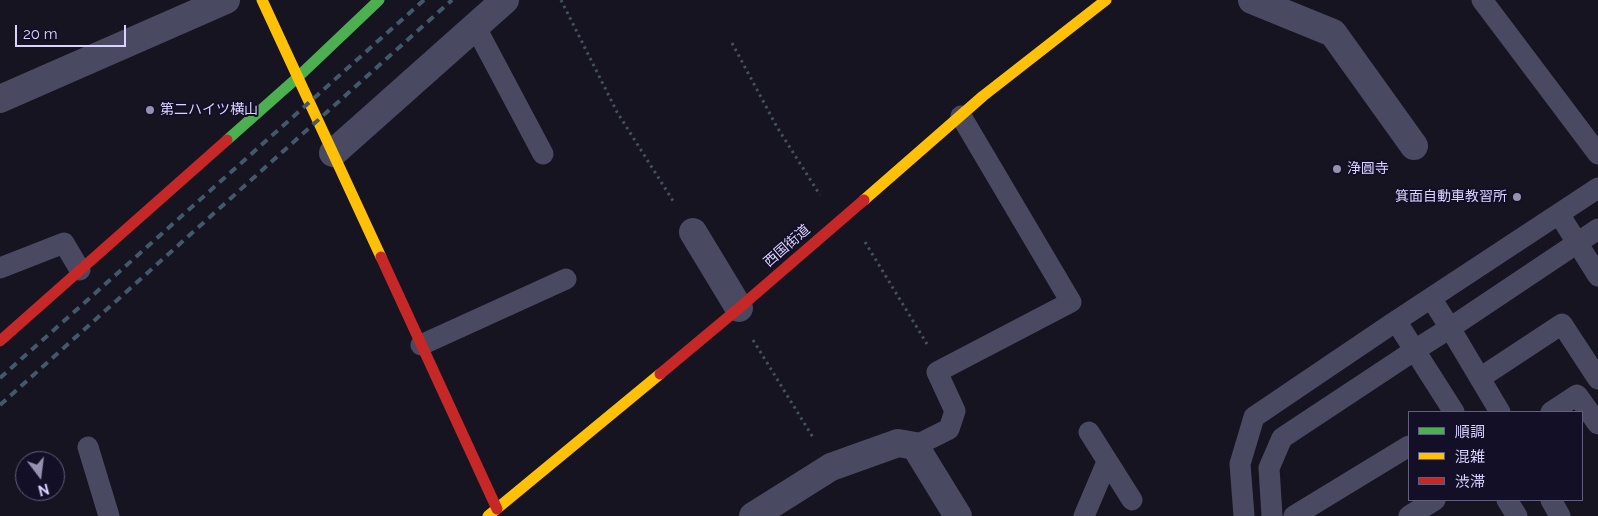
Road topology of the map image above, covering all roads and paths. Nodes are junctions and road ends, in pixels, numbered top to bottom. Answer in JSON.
{"nodes":[{"id":1,"x":226,"y":0,"type":"edge"},
{"id":2,"x":262,"y":0,"type":"edge"},
{"id":3,"x":379,"y":0,"type":"edge"},
{"id":4,"x":505,"y":0,"type":"edge"},
{"id":5,"x":561,"y":0,"type":"edge"},
{"id":6,"x":1106,"y":0,"type":"edge"},
{"id":7,"x":1252,"y":0,"type":"edge"},
{"id":8,"x":1482,"y":0,"type":"edge"},
{"id":9,"x":475,"y":26,"type":"junction"},
{"id":10,"x":732,"y":43,"type":"dead end"},
{"id":11,"x":298,"y":77,"type":"junction"},
{"id":12,"x":0,"y":99,"type":"edge"},
{"id":13,"x":961,"y":116,"type":"junction"},
{"id":14,"x":1414,"y":146,"type":"dead end"},
{"id":15,"x":333,"y":153,"type":"junction"},
{"id":16,"x":543,"y":154,"type":"dead end"},
{"id":17,"x":1598,"y":154,"type":"edge"},
{"id":18,"x":1598,"y":188,"type":"edge"},
{"id":19,"x":1567,"y":208,"type":"junction"},
{"id":20,"x":848,"y":214,"type":"junction"},
{"id":21,"x":838,"y":223,"type":"junction"},
{"id":22,"x":693,"y":232,"type":"joint"},
{"id":23,"x":1597,"y":232,"type":"edge"},
{"id":24,"x":1576,"y":243,"type":"junction"},
{"id":25,"x":0,"y":268,"type":"edge"},
{"id":26,"x":80,"y":270,"type":"junction"},
{"id":27,"x":1598,"y":276,"type":"edge"},
{"id":28,"x":566,"y":279,"type":"dead end"},
{"id":29,"x":1431,"y":298,"type":"junction"},
{"id":30,"x":737,"y":310,"type":"junction"},
{"id":31,"x":1396,"y":321,"type":"junction"},
{"id":32,"x":1450,"y":328,"type":"junction"},
{"id":33,"x":0,"y":341,"type":"edge"},
{"id":34,"x":422,"y":345,"type":"junction"},
{"id":35,"x":1415,"y":350,"type":"junction"},
{"id":36,"x":937,"y":372,"type":"junction"},
{"id":37,"x":1480,"y":378,"type":"junction"},
{"id":38,"x":1598,"y":379,"type":"edge"},
{"id":39,"x":1453,"y":411,"type":"edge"},
{"id":40,"x":1499,"y":411,"type":"edge"},
{"id":41,"x":1552,"y":411,"type":"edge"},
{"id":42,"x":1598,"y":424,"type":"edge"},
{"id":43,"x":1089,"y":432,"type":"dead end"},
{"id":44,"x":915,"y":446,"type":"junction"},
{"id":45,"x":1408,"y":447,"type":"edge"},
{"id":46,"x":88,"y":448,"type":"dead end"},
{"id":47,"x":1107,"y":462,"type":"junction"},
{"id":48,"x":832,"y":467,"type":"junction"},
{"id":49,"x":1270,"y":491,"type":"junction"},
{"id":50,"x":1132,"y":500,"type":"dead end"},
{"id":51,"x":1433,"y":501,"type":"edge"},
{"id":52,"x":1508,"y":501,"type":"edge"},
{"id":53,"x":1552,"y":501,"type":"edge"},
{"id":54,"x":496,"y":514,"type":"edge"},
{"id":55,"x":109,"y":516,"type":"edge"},
{"id":56,"x":753,"y":516,"type":"edge"},
{"id":57,"x":958,"y":516,"type":"edge"},
{"id":58,"x":1084,"y":516,"type":"edge"},
{"id":59,"x":1244,"y":516,"type":"edge"},
{"id":60,"x":1272,"y":516,"type":"edge"},
{"id":61,"x":1286,"y":516,"type":"edge"},
{"id":62,"x":1294,"y":516,"type":"edge"},
{"id":63,"x":1409,"y":516,"type":"edge"},
{"id":64,"x":1517,"y":516,"type":"edge"},
{"id":65,"x":1560,"y":516,"type":"edge"}],
"edges":[{"from":1,"to":12,"type":"street"},
{"from":2,"to":11,"type":"street"},
{"from":3,"to":11,"type":"street"},
{"from":4,"to":9,"type":"street"},
{"from":5,"to":22,"type":"path"},
{"from":6,"to":13,"type":"street","name":"西国街道"},
{"from":7,"to":14,"type":"street"},
{"from":8,"to":17,"type":"lane"},
{"from":9,"to":15,"type":"street"},
{"from":9,"to":16,"type":"lane"},
{"from":10,"to":21,"type":"path"},
{"from":11,"to":15,"type":"street"},
{"from":11,"to":26,"type":"street"},
{"from":13,"to":20,"type":"street","name":"西国街道"},
{"from":13,"to":36,"type":"lane"},
{"from":15,"to":34,"type":"street"},
{"from":18,"to":19,"type":"lane"},
{"from":19,"to":23,"type":"lane"},
{"from":19,"to":24,"type":"lane"},
{"from":19,"to":29,"type":"lane"},
{"from":20,"to":21,"type":"street","name":"西国街道"},
{"from":20,"to":36,"type":"path"},
{"from":21,"to":30,"type":"street","name":"西国街道"},
{"from":22,"to":30,"type":"street"},
{"from":23,"to":24,"type":"lane"},
{"from":24,"to":27,"type":"lane"},
{"from":24,"to":32,"type":"lane"},
{"from":25,"to":26,"type":"lane"},
{"from":26,"to":33,"type":"street"},
{"from":28,"to":34,"type":"lane"},
{"from":29,"to":31,"type":"lane"},
{"from":29,"to":32,"type":"lane"},
{"from":30,"to":48,"type":"path"},
{"from":30,"to":54,"type":"street","name":"西国街道"},
{"from":31,"to":35,"type":"lane"},
{"from":31,"to":59,"type":"lane"},
{"from":32,"to":35,"type":"lane"},
{"from":32,"to":37,"type":"lane"},
{"from":34,"to":54,"type":"street"},
{"from":35,"to":39,"type":"lane"},
{"from":35,"to":49,"type":"lane"},
{"from":36,"to":44,"type":"lane"},
{"from":37,"to":38,"type":"lane"},
{"from":37,"to":40,"type":"lane"},
{"from":41,"to":42,"type":"lane"},
{"from":43,"to":47,"type":"lane"},
{"from":44,"to":48,"type":"street"},
{"from":44,"to":57,"type":"street"},
{"from":45,"to":62,"type":"lane"},
{"from":46,"to":55,"type":"lane"},
{"from":47,"to":50,"type":"lane"},
{"from":47,"to":58,"type":"lane"},
{"from":48,"to":56,"type":"street"},
{"from":49,"to":60,"type":"lane"},
{"from":49,"to":61,"type":"lane"},
{"from":51,"to":63,"type":"lane"},
{"from":52,"to":64,"type":"lane"},
{"from":53,"to":65,"type":"lane"}]}
